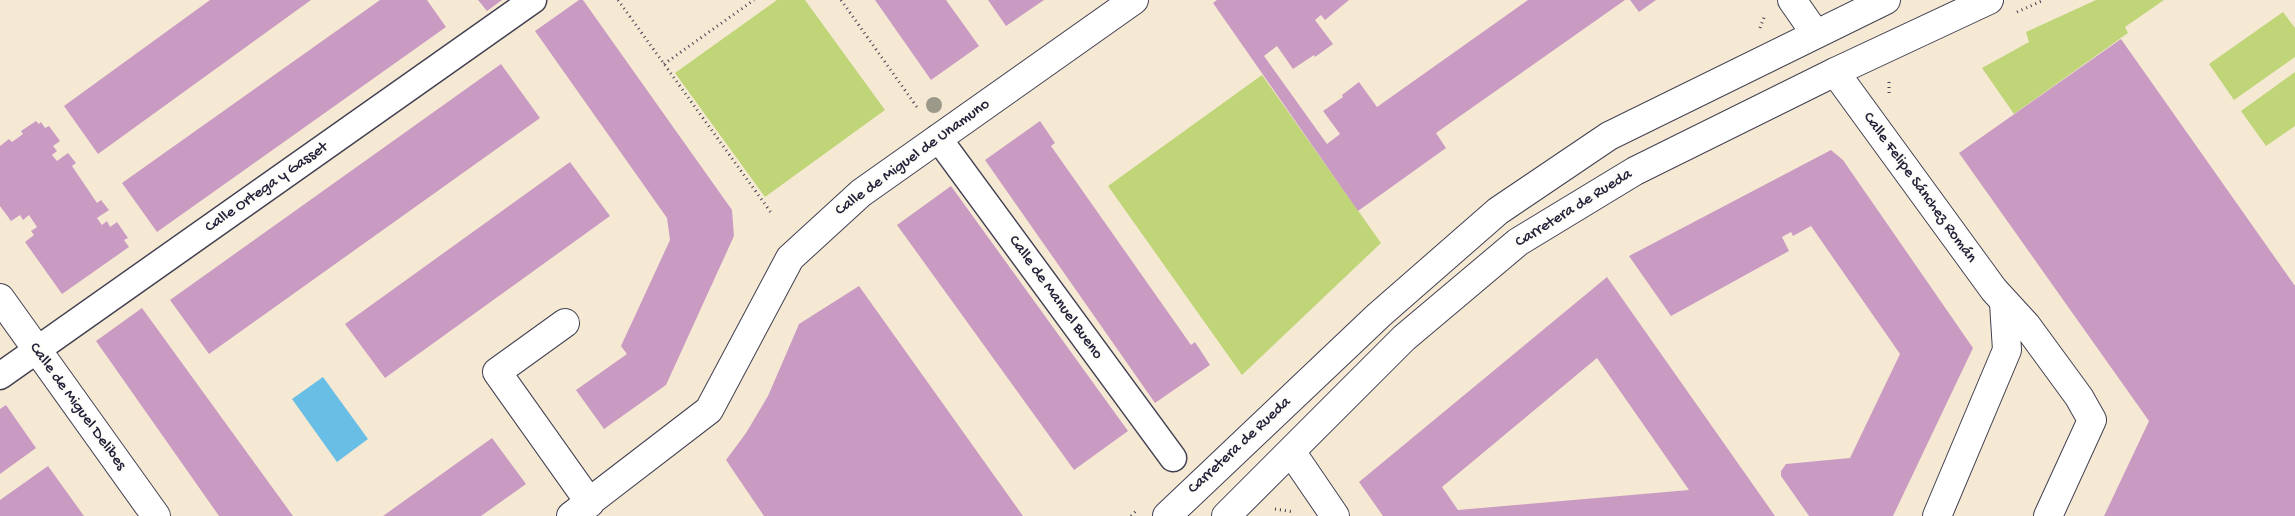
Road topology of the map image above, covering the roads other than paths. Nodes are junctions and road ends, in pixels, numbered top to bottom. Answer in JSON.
{"nodes":[{"id":1,"x":533,"y":0,"type":"edge"},
{"id":2,"x":1134,"y":0,"type":"edge"},
{"id":3,"x":1792,"y":0,"type":"edge"},
{"id":4,"x":1886,"y":0,"type":"edge"},
{"id":5,"x":1989,"y":0,"type":"edge"},
{"id":6,"x":1815,"y":33,"type":"junction"},
{"id":7,"x":1835,"y":72,"type":"junction"},
{"id":8,"x":938,"y":138,"type":"junction"},
{"id":9,"x":0,"y":298,"type":"edge"},
{"id":10,"x":2004,"y":303,"type":"junction"},
{"id":11,"x":565,"y":323,"type":"dead end"},
{"id":12,"x":36,"y":350,"type":"junction"},
{"id":13,"x":0,"y":376,"type":"edge"},
{"id":14,"x":1292,"y":453,"type":"junction"},
{"id":15,"x":1173,"y":458,"type":"dead end"},
{"id":16,"x":580,"y":509,"type":"edge"},
{"id":17,"x":156,"y":516,"type":"edge"},
{"id":18,"x":1166,"y":516,"type":"edge"},
{"id":19,"x":1226,"y":516,"type":"edge"},
{"id":20,"x":1335,"y":516,"type":"edge"},
{"id":21,"x":1937,"y":516,"type":"edge"},
{"id":22,"x":2048,"y":516,"type":"edge"}],
"edges":[{"from":1,"to":12,"type":"street","name":"Calle Ortega y Gasset"},
{"from":2,"to":8,"type":"street","name":"Calle de Miguel de Unamuno"},
{"from":3,"to":6,"type":"street"},
{"from":4,"to":6,"type":"street","name":"Carretera de Rueda"},
{"from":5,"to":7,"type":"street","name":"Carretera de Rueda"},
{"from":6,"to":18,"type":"street","name":"Carretera de Rueda"},
{"from":7,"to":10,"type":"street","name":"Calle Felipe Sánchez Román"},
{"from":7,"to":14,"type":"street","name":"Carretera de Rueda"},
{"from":8,"to":15,"type":"street","name":"Calle de Manuel Bueno"},
{"from":8,"to":16,"type":"street","name":"Calle de Miguel de Unamuno"},
{"from":9,"to":12,"type":"street","name":"Calle de Miguel Delibes"},
{"from":10,"to":21,"type":"street"},
{"from":10,"to":22,"type":"street","name":"Calle Felipe Sánchez Román"},
{"from":11,"to":16,"type":"street","name":"Calle de Miguel de Unamuno"},
{"from":12,"to":13,"type":"street","name":"Calle Ortega y Gasset"},
{"from":12,"to":17,"type":"street","name":"Calle de Miguel Delibes"},
{"from":14,"to":19,"type":"street","name":"Carretera de Rueda"},
{"from":14,"to":20,"type":"street"}]}
